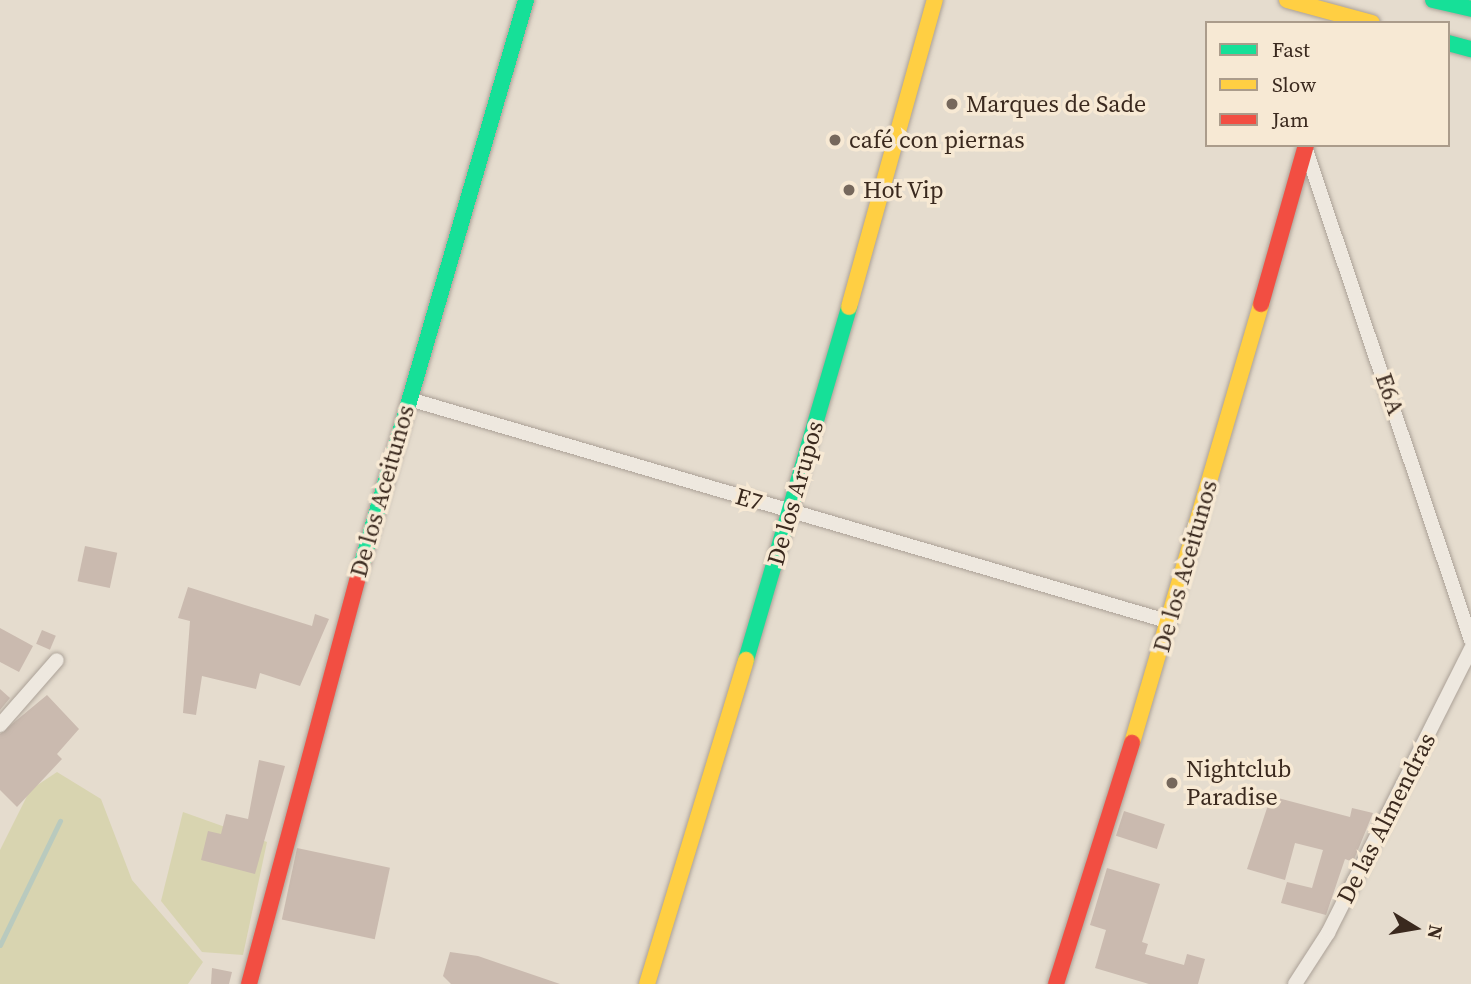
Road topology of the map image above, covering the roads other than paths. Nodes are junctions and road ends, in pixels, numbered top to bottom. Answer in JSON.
{"nodes":[{"id":1,"x":526,"y":0,"type":"edge"},
{"id":2,"x":935,"y":0,"type":"edge"},
{"id":3,"x":1433,"y":0,"type":"edge"},
{"id":4,"x":1294,"y":2,"type":"edge"},
{"id":5,"x":1471,"y":9,"type":"edge"},
{"id":6,"x":1302,"y":21,"type":"edge"},
{"id":7,"x":1364,"y":21,"type":"edge"},
{"id":8,"x":1450,"y":43,"type":"edge"},
{"id":9,"x":1471,"y":48,"type":"edge"},
{"id":10,"x":1306,"y":148,"type":"edge"},
{"id":11,"x":409,"y":399,"type":"junction"},
{"id":12,"x":791,"y":511,"type":"junction"},
{"id":13,"x":1170,"y":622,"type":"junction"},
{"id":14,"x":1471,"y":640,"type":"edge"},
{"id":15,"x":1471,"y":649,"type":"edge"},
{"id":16,"x":57,"y":660,"type":"dead end"},
{"id":17,"x":0,"y":725,"type":"edge"},
{"id":18,"x":249,"y":984,"type":"edge"},
{"id":19,"x":647,"y":984,"type":"edge"},
{"id":20,"x":1056,"y":984,"type":"edge"},
{"id":21,"x":1295,"y":984,"type":"edge"}],
"edges":[{"from":1,"to":11,"type":"street","name":"De los Aceitunos"},
{"from":2,"to":12,"type":"street","name":"De los Arupos"},
{"from":3,"to":5,"type":"street"},
{"from":4,"to":6,"type":"street"},
{"from":4,"to":7,"type":"street"},
{"from":8,"to":9,"type":"street"},
{"from":10,"to":13,"type":"street","name":"De los Aceitunos"},
{"from":10,"to":14,"type":"street","name":"E6A"},
{"from":11,"to":12,"type":"street","name":"E7"},
{"from":11,"to":18,"type":"street","name":"De los Aceitunos"},
{"from":12,"to":13,"type":"street","name":"E7"},
{"from":12,"to":19,"type":"street","name":"De los Arupos"},
{"from":13,"to":20,"type":"street","name":"De los Aceitunos"},
{"from":15,"to":21,"type":"street","name":"De las Almendras"},
{"from":16,"to":17,"type":"street"}]}
